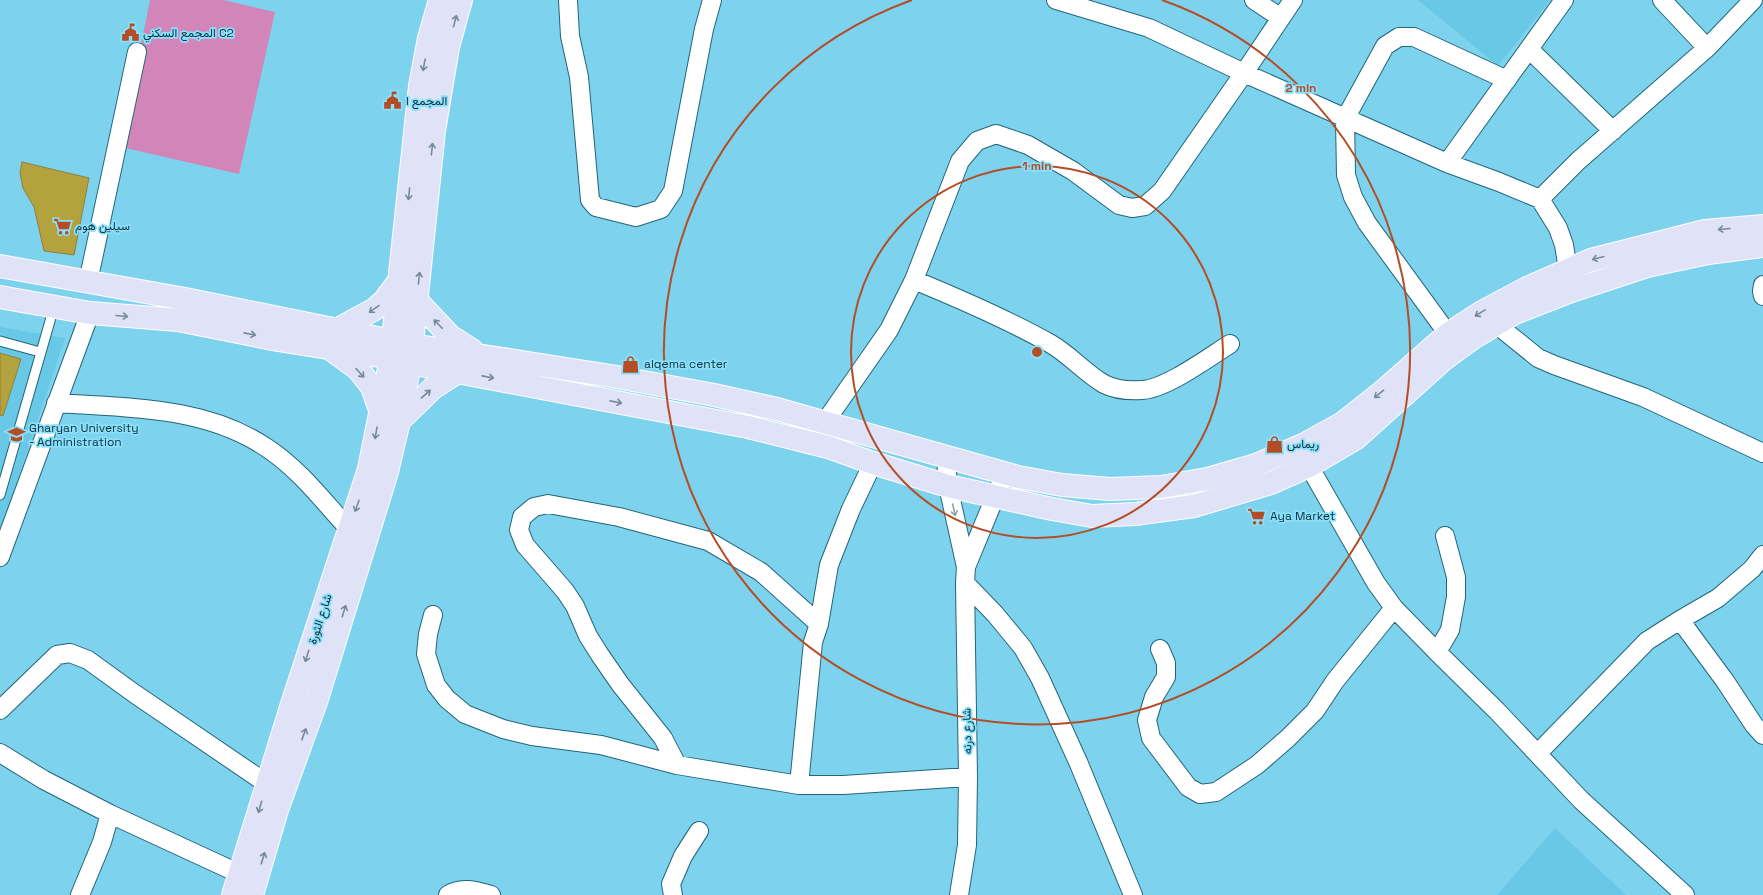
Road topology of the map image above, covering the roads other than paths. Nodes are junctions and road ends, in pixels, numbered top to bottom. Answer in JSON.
{"nodes":[{"id":1,"x":440,"y":0,"type":"edge"},
{"id":2,"x":461,"y":0,"type":"edge"},
{"id":3,"x":568,"y":0,"type":"edge"},
{"id":4,"x":712,"y":0,"type":"edge"},
{"id":5,"x":1056,"y":0,"type":"edge"},
{"id":6,"x":1254,"y":0,"type":"edge"},
{"id":7,"x":1293,"y":0,"type":"edge"},
{"id":8,"x":1564,"y":0,"type":"edge"},
{"id":9,"x":1662,"y":0,"type":"edge"},
{"id":10,"x":1753,"y":0,"type":"edge"},
{"id":11,"x":1281,"y":18,"type":"junction"},
{"id":12,"x":439,"y":43,"type":"junction"},
{"id":13,"x":1707,"y":48,"type":"junction"},
{"id":14,"x":1529,"y":49,"type":"junction"},
{"id":15,"x":137,"y":52,"type":"dead end"},
{"id":16,"x":1244,"y":73,"type":"junction"},
{"id":17,"x":1507,"y":80,"type":"junction"},
{"id":18,"x":1345,"y":119,"type":"junction"},
{"id":19,"x":1613,"y":131,"type":"junction"},
{"id":20,"x":1447,"y":163,"type":"junction"},
{"id":21,"x":1540,"y":198,"type":"junction"},
{"id":22,"x":1763,"y":226,"type":"edge"},
{"id":23,"x":1763,"y":246,"type":"edge"},
{"id":24,"x":0,"y":266,"type":"edge"},
{"id":25,"x":399,"y":280,"type":"junction"},
{"id":26,"x":914,"y":280,"type":"junction"},
{"id":27,"x":1570,"y":281,"type":"junction"},
{"id":28,"x":88,"y":282,"type":"junction"},
{"id":29,"x":1763,"y":285,"type":"edge"},
{"id":30,"x":1763,"y":296,"type":"edge"},
{"id":31,"x":0,"y":297,"type":"edge"},
{"id":32,"x":417,"y":301,"type":"junction"},
{"id":33,"x":54,"y":307,"type":"junction"},
{"id":34,"x":90,"y":313,"type":"junction"},
{"id":35,"x":1496,"y":324,"type":"junction"},
{"id":36,"x":1448,"y":334,"type":"junction"},
{"id":37,"x":334,"y":339,"type":"junction"},
{"id":38,"x":0,"y":341,"type":"edge"},
{"id":39,"x":1230,"y":344,"type":"dead end"},
{"id":40,"x":402,"y":351,"type":"junction"},
{"id":41,"x":40,"y":352,"type":"junction"},
{"id":42,"x":480,"y":355,"type":"junction"},
{"id":43,"x":458,"y":372,"type":"junction"},
{"id":44,"x":56,"y":403,"type":"junction"},
{"id":45,"x":380,"y":410,"type":"junction"},
{"id":46,"x":399,"y":421,"type":"junction"},
{"id":47,"x":825,"y":422,"type":"junction"},
{"id":48,"x":1763,"y":454,"type":"edge"},
{"id":49,"x":946,"y":458,"type":"junction"},
{"id":50,"x":873,"y":463,"type":"junction"},
{"id":51,"x":1309,"y":466,"type":"junction"},
{"id":52,"x":1005,"y":473,"type":"junction"},
{"id":53,"x":948,"y":486,"type":"junction"},
{"id":54,"x":0,"y":495,"type":"edge"},
{"id":55,"x":995,"y":496,"type":"junction"},
{"id":56,"x":349,"y":529,"type":"junction"},
{"id":57,"x":1445,"y":536,"type":"dead end"},
{"id":58,"x":1763,"y":556,"type":"edge"},
{"id":59,"x":0,"y":557,"type":"edge"},
{"id":60,"x":966,"y":575,"type":"junction"},
{"id":61,"x":1394,"y":608,"type":"junction"},
{"id":62,"x":433,"y":615,"type":"dead end"},
{"id":63,"x":1680,"y":620,"type":"junction"},
{"id":64,"x":819,"y":624,"type":"junction"},
{"id":65,"x":1160,"y":649,"type":"dead end"},
{"id":66,"x":1437,"y":652,"type":"junction"},
{"id":67,"x":0,"y":710,"type":"edge"},
{"id":68,"x":1763,"y":735,"type":"edge"},
{"id":69,"x":0,"y":752,"type":"edge"},
{"id":70,"x":1538,"y":753,"type":"junction"},
{"id":71,"x":677,"y":765,"type":"junction"},
{"id":72,"x":968,"y":777,"type":"junction"},
{"id":73,"x":799,"y":785,"type":"junction"},
{"id":74,"x":275,"y":790,"type":"junction"},
{"id":75,"x":110,"y":814,"type":"junction"},
{"id":76,"x":699,"y":831,"type":"dead end"},
{"id":77,"x":240,"y":874,"type":"junction"},
{"id":78,"x":80,"y":895,"type":"edge"},
{"id":79,"x":234,"y":895,"type":"edge"},
{"id":80,"x":252,"y":895,"type":"edge"},
{"id":81,"x":448,"y":895,"type":"edge"},
{"id":82,"x":491,"y":895,"type":"edge"},
{"id":83,"x":673,"y":895,"type":"edge"},
{"id":84,"x":958,"y":895,"type":"edge"},
{"id":85,"x":1133,"y":895,"type":"edge"},
{"id":86,"x":1684,"y":895,"type":"edge"}],
"edges":[{"from":1,"to":12,"type":"main road"},
{"from":12,"to":2,"type":"main road","one_way":true},
{"from":3,"to":4,"type":"street"},
{"from":5,"to":16,"type":"street"},
{"from":6,"to":11,"type":"street"},
{"from":7,"to":11,"type":"street"},
{"from":8,"to":14,"type":"street"},
{"from":9,"to":13,"type":"street"},
{"from":10,"to":13,"type":"street"},
{"from":11,"to":16,"type":"street"},
{"from":12,"to":25,"type":"main road","one_way":true},
{"from":32,"to":12,"type":"main road","one_way":true},
{"from":13,"to":19,"type":"street"},
{"from":14,"to":17,"type":"street"},
{"from":14,"to":19,"type":"street"},
{"from":15,"to":28,"type":"street"},
{"from":16,"to":18,"type":"street"},
{"from":16,"to":26,"type":"street"},
{"from":17,"to":18,"type":"street"},
{"from":17,"to":20,"type":"street"},
{"from":18,"to":20,"type":"street"},
{"from":18,"to":36,"type":"street"},
{"from":19,"to":21,"type":"street"},
{"from":20,"to":21,"type":"street"},
{"from":21,"to":27,"type":"street"},
{"from":22,"to":27,"type":"main road","one_way":true},
{"from":23,"to":27,"type":"main road"},
{"from":24,"to":28,"type":"main road"},
{"from":25,"to":37,"type":"main road","one_way":true},
{"from":25,"to":40,"type":"main road"},
{"from":26,"to":39,"type":"street"},
{"from":26,"to":47,"type":"street"},
{"from":27,"to":35,"type":"main road"},
{"from":27,"to":36,"type":"main road","one_way":true},
{"from":28,"to":37,"type":"main road"},
{"from":29,"to":30,"type":"street"},
{"from":31,"to":33,"type":"main road"},
{"from":32,"to":40,"type":"main road"},
{"from":42,"to":32,"type":"main road","one_way":true},
{"from":33,"to":34,"type":"main road"},
{"from":33,"to":41,"type":"lane"},
{"from":34,"to":37,"type":"main road","one_way":true},
{"from":34,"to":44,"type":"street"},
{"from":35,"to":48,"type":"street"},
{"from":35,"to":51,"type":"main road"},
{"from":36,"to":52,"type":"main road","one_way":true},
{"from":37,"to":40,"type":"main road"},
{"from":37,"to":45,"type":"main road","one_way":true},
{"from":38,"to":41,"type":"lane"},
{"from":40,"to":42,"type":"main road"},
{"from":40,"to":43,"type":"main road"},
{"from":40,"to":45,"type":"main road","name":"شارع الثورة"},
{"from":40,"to":46,"type":"main road","name":"شارع الثورة"},
{"from":41,"to":54,"type":"lane"},
{"from":42,"to":47,"type":"main road"},
{"from":46,"to":43,"type":"main road","one_way":true},
{"from":43,"to":50,"type":"main road","one_way":true},
{"from":44,"to":56,"type":"street"},
{"from":44,"to":59,"type":"street"},
{"from":45,"to":56,"type":"main road","name":"شارع الثورة","one_way":true},
{"from":74,"to":46,"type":"main road","name":"شارع الثورة","one_way":true},
{"from":47,"to":49,"type":"main road"},
{"from":49,"to":52,"type":"main road"},
{"from":49,"to":53,"type":"street","name":"شارع درنه"},
{"from":50,"to":53,"type":"main road"},
{"from":50,"to":64,"type":"street"},
{"from":51,"to":55,"type":"main road"},
{"from":51,"to":61,"type":"street"},
{"from":52,"to":55,"type":"street","name":"شارع درنه"},
{"from":53,"to":55,"type":"main road"},
{"from":53,"to":60,"type":"street","name":"شارع درنه","one_way":true},
{"from":55,"to":60,"type":"street","name":"شارع درنه"},
{"from":56,"to":74,"type":"main road","name":"شارع الثورة","one_way":true},
{"from":57,"to":66,"type":"street"},
{"from":58,"to":63,"type":"street"},
{"from":60,"to":72,"type":"street","name":"شارع درنه"},
{"from":60,"to":85,"type":"street"},
{"from":61,"to":65,"type":"street"},
{"from":61,"to":66,"type":"street"},
{"from":62,"to":71,"type":"street"},
{"from":63,"to":68,"type":"street"},
{"from":63,"to":70,"type":"street"},
{"from":64,"to":71,"type":"street"},
{"from":64,"to":73,"type":"street"},
{"from":66,"to":70,"type":"street"},
{"from":67,"to":74,"type":"street"},
{"from":69,"to":75,"type":"street"},
{"from":70,"to":86,"type":"street"},
{"from":71,"to":73,"type":"street"},
{"from":72,"to":73,"type":"street"},
{"from":72,"to":84,"type":"street","name":"شارع درنه"},
{"from":74,"to":77,"type":"main road","name":"شارع الثورة","one_way":true},
{"from":80,"to":74,"type":"main road","name":"شارع الثورة","one_way":true},
{"from":75,"to":77,"type":"street"},
{"from":75,"to":78,"type":"street"},
{"from":76,"to":83,"type":"street"},
{"from":77,"to":79,"type":"main road","name":"شارع الثورة"},
{"from":81,"to":82,"type":"street"}]}
